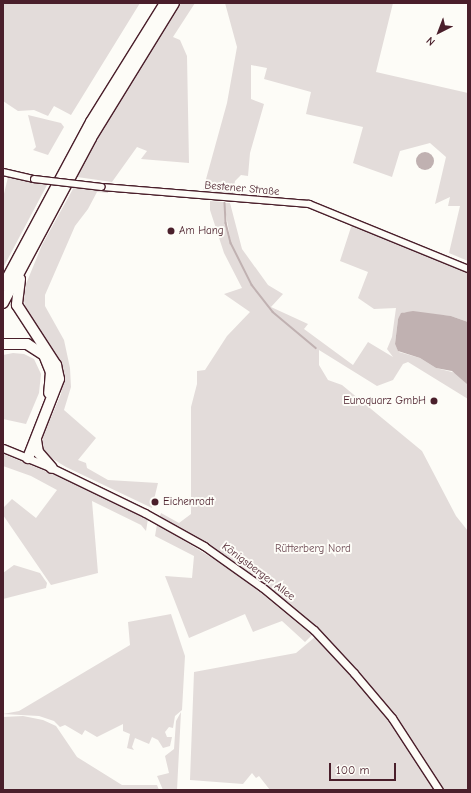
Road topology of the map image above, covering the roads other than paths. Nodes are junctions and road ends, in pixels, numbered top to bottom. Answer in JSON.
{"nodes":[{"id":1,"x":164,"y":3,"type":"edge"},
{"id":2,"x":174,"y":3,"type":"edge"},
{"id":3,"x":3,"y":172,"type":"edge"},
{"id":4,"x":44,"y":224,"type":"junction"},
{"id":5,"x":468,"y":269,"type":"edge"},
{"id":6,"x":3,"y":286,"type":"edge"},
{"id":7,"x":3,"y":303,"type":"edge"},
{"id":8,"x":3,"y":344,"type":"edge"},
{"id":9,"x":36,"y":440,"type":"junction"},
{"id":10,"x":3,"y":448,"type":"edge"},
{"id":11,"x":25,"y":457,"type":"junction"},
{"id":12,"x":52,"y":468,"type":"junction"},
{"id":13,"x":439,"y":790,"type":"edge"}],
"edges":[{"from":1,"to":6,"type":"highway"},
{"from":2,"to":4,"type":"highway"},
{"from":3,"to":5,"type":"street","name":"Bestener Straße","bridge":true},
{"from":4,"to":7,"type":"highway"},
{"from":4,"to":9,"type":"highway"},
{"from":8,"to":11,"type":"highway"},
{"from":9,"to":11,"type":"highway"},
{"from":9,"to":12,"type":"highway"},
{"from":10,"to":11,"type":"main road","name":"Königsberger Allee"},
{"from":11,"to":12,"type":"main road","name":"Königsberger Allee"},
{"from":12,"to":13,"type":"main road","name":"Königsberger Allee"}]}
